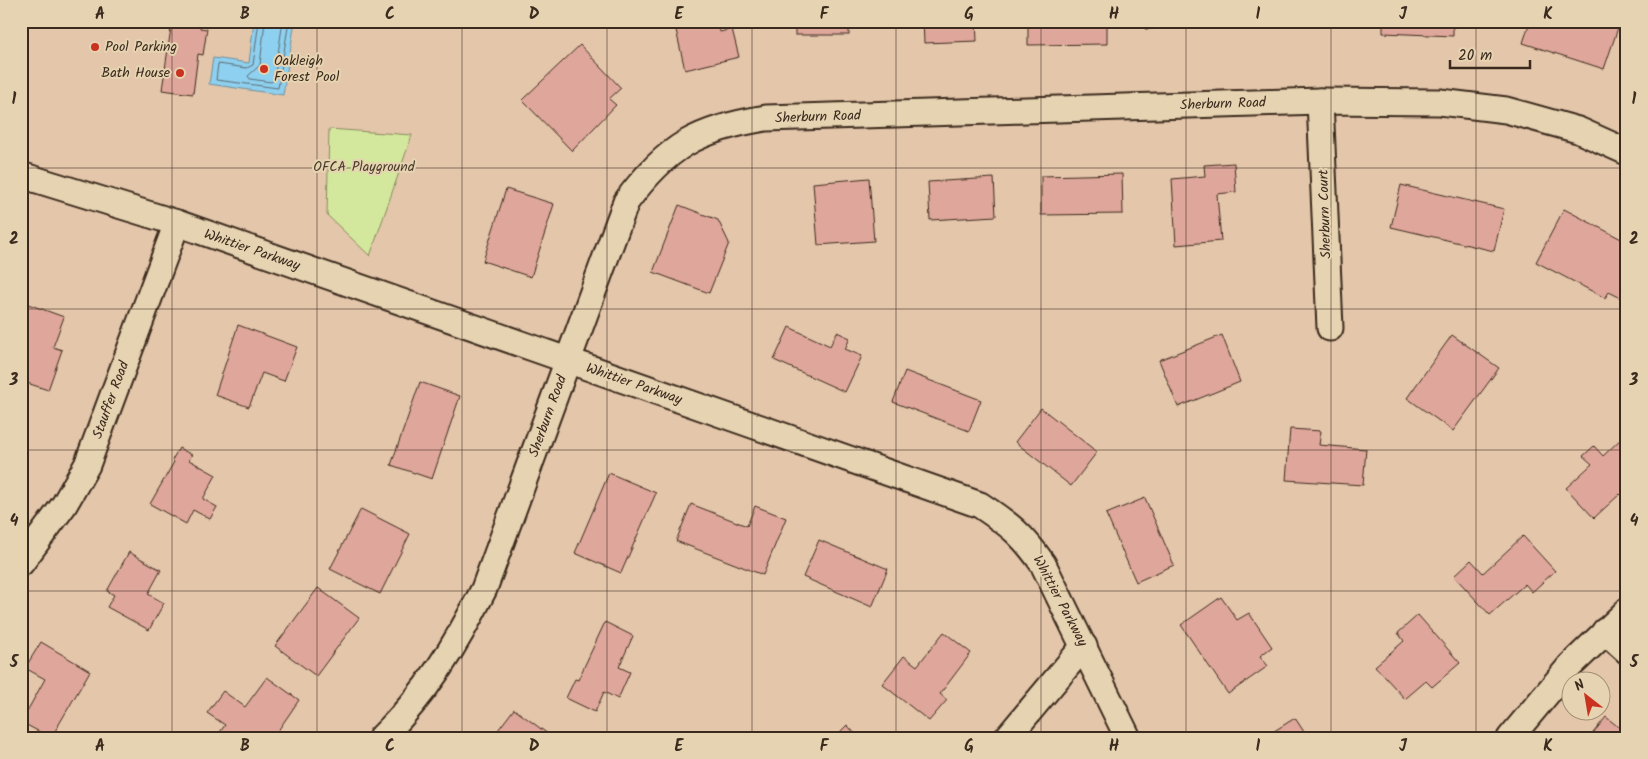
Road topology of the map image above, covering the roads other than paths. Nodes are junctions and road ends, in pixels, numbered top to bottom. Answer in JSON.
{"nodes":[{"id":1,"x":1320,"y":100,"type":"junction"},
{"id":2,"x":1627,"y":152,"type":"edge"},
{"id":3,"x":21,"y":175,"type":"edge"},
{"id":4,"x":177,"y":223,"type":"junction"},
{"id":5,"x":1330,"y":328,"type":"dead end"},
{"id":6,"x":568,"y":361,"type":"junction"},
{"id":7,"x":21,"y":563,"type":"edge"},
{"id":8,"x":1627,"y":611,"type":"edge"},
{"id":9,"x":1605,"y":631,"type":"junction"},
{"id":10,"x":1084,"y":646,"type":"junction"},
{"id":11,"x":1627,"y":651,"type":"edge"},
{"id":12,"x":381,"y":738,"type":"edge"},
{"id":13,"x":1007,"y":738,"type":"edge"},
{"id":14,"x":1128,"y":738,"type":"edge"},
{"id":15,"x":1510,"y":738,"type":"edge"}],
"edges":[{"from":1,"to":2,"type":"street","name":"Sherburn Road"},
{"from":1,"to":5,"type":"street","name":"Sherburn Court"},
{"from":1,"to":6,"type":"street","name":"Sherburn Road"},
{"from":3,"to":4,"type":"street","name":"Whittier Parkway"},
{"from":4,"to":6,"type":"street","name":"Whittier Parkway"},
{"from":4,"to":7,"type":"street","name":"Stauffer Road"},
{"from":6,"to":10,"type":"street","name":"Whittier Parkway"},
{"from":6,"to":12,"type":"street","name":"Sherburn Road"},
{"from":8,"to":9,"type":"street"},
{"from":9,"to":11,"type":"street"},
{"from":9,"to":15,"type":"street"},
{"from":10,"to":13,"type":"street"},
{"from":10,"to":14,"type":"street","name":"Whittier Parkway"}]}
